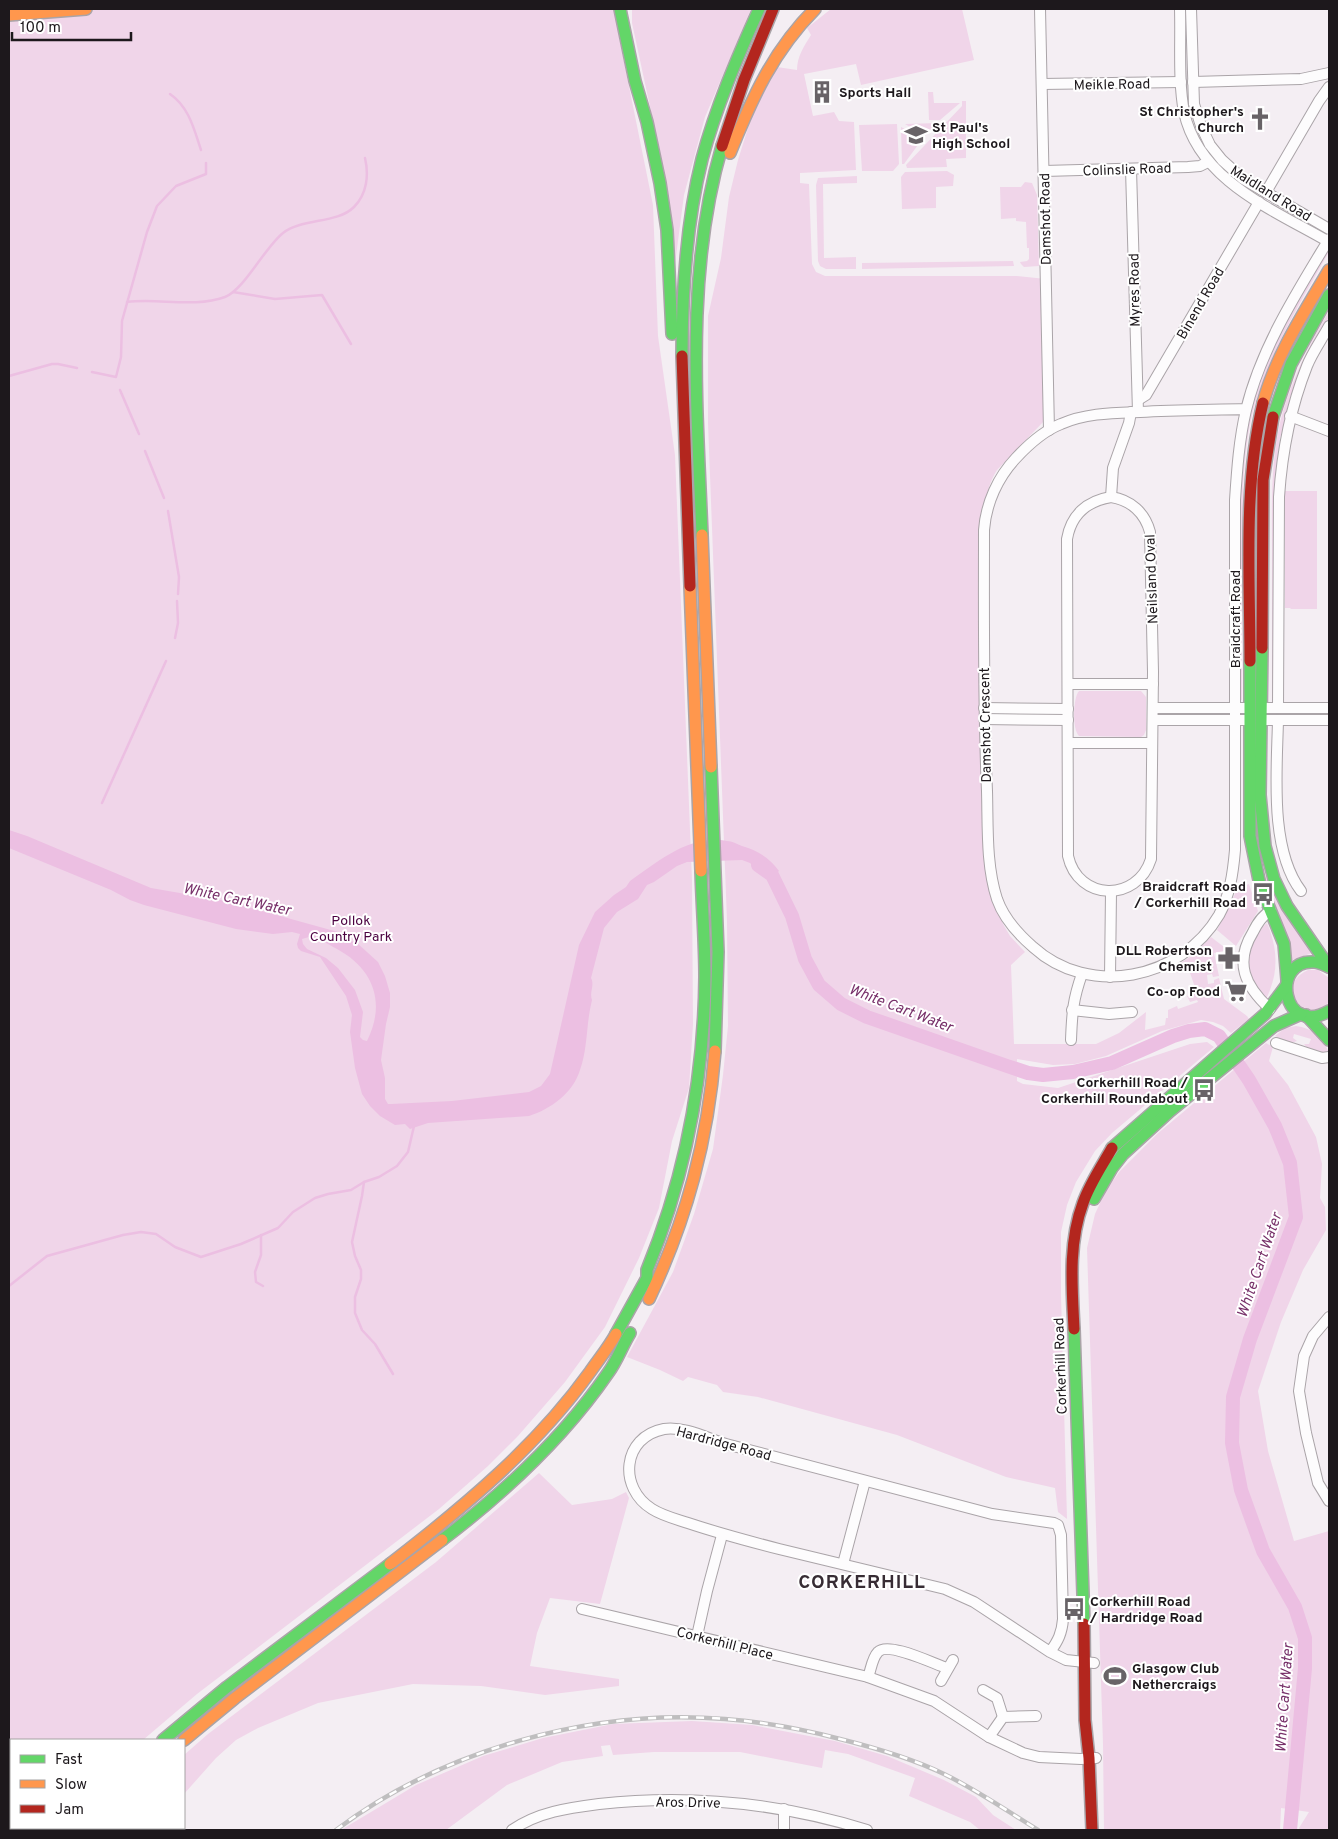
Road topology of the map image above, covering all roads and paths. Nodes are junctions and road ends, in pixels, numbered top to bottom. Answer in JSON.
{"nodes":[{"id":1,"x":86,"y":9,"type":"edge"},
{"id":2,"x":620,"y":9,"type":"edge"},
{"id":3,"x":624,"y":9,"type":"edge"},
{"id":4,"x":759,"y":9,"type":"edge"},
{"id":5,"x":773,"y":9,"type":"edge"},
{"id":6,"x":815,"y":9,"type":"edge"},
{"id":7,"x":1040,"y":9,"type":"edge"},
{"id":8,"x":1180,"y":9,"type":"edge"},
{"id":9,"x":1191,"y":9,"type":"edge"},
{"id":10,"x":9,"y":15,"type":"edge"},
{"id":11,"x":624,"y":21,"type":"junction"},
{"id":12,"x":1192,"y":44,"type":"junction"},
{"id":13,"x":1180,"y":45,"type":"junction"},
{"id":14,"x":1329,"y":73,"type":"edge"},
{"id":15,"x":1182,"y":82,"type":"junction"},
{"id":16,"x":1193,"y":82,"type":"junction"},
{"id":17,"x":1042,"y":84,"type":"junction"},
{"id":18,"x":1329,"y":86,"type":"edge"},
{"id":19,"x":1201,"y":126,"type":"junction"},
{"id":20,"x":1189,"y":130,"type":"junction"},
{"id":21,"x":1208,"y":162,"type":"junction"},
{"id":22,"x":1131,"y":169,"type":"junction"},
{"id":23,"x":1044,"y":171,"type":"junction"},
{"id":24,"x":1266,"y":192,"type":"junction"},
{"id":25,"x":1259,"y":202,"type":"junction"},
{"id":26,"x":1329,"y":229,"type":"edge"},
{"id":27,"x":1329,"y":241,"type":"edge"},
{"id":28,"x":1329,"y":270,"type":"edge"},
{"id":29,"x":699,"y":284,"type":"junction"},
{"id":30,"x":1329,"y":295,"type":"edge"},
{"id":31,"x":1329,"y":326,"type":"edge"},
{"id":32,"x":1138,"y":400,"type":"junction"},
{"id":33,"x":1246,"y":409,"type":"junction"},
{"id":34,"x":1134,"y":412,"type":"junction"},
{"id":35,"x":1290,"y":416,"type":"junction"},
{"id":36,"x":1049,"y":430,"type":"junction"},
{"id":37,"x":1329,"y":431,"type":"edge"},
{"id":38,"x":686,"y":464,"type":"junction"},
{"id":39,"x":1111,"y":498,"type":"junction"},
{"id":40,"x":1069,"y":684,"type":"junction"},
{"id":41,"x":1153,"y":684,"type":"junction"},
{"id":42,"x":984,"y":708,"type":"junction"},
{"id":43,"x":1068,"y":708,"type":"junction"},
{"id":44,"x":1153,"y":708,"type":"junction"},
{"id":45,"x":1235,"y":708,"type":"junction"},
{"id":46,"x":1278,"y":708,"type":"junction"},
{"id":47,"x":1329,"y":708,"type":"edge"},
{"id":48,"x":1249,"y":714,"type":"junction"},
{"id":49,"x":1262,"y":714,"type":"junction"},
{"id":50,"x":984,"y":719,"type":"junction"},
{"id":51,"x":1068,"y":720,"type":"junction"},
{"id":52,"x":1152,"y":720,"type":"junction"},
{"id":53,"x":1234,"y":720,"type":"junction"},
{"id":54,"x":1278,"y":720,"type":"junction"},
{"id":55,"x":1329,"y":720,"type":"edge"},
{"id":56,"x":1152,"y":743,"type":"junction"},
{"id":57,"x":1069,"y":744,"type":"junction"},
{"id":58,"x":1235,"y":850,"type":"joint"},
{"id":59,"x":1272,"y":872,"type":"junction"},
{"id":60,"x":1257,"y":876,"type":"junction"},
{"id":61,"x":1301,"y":891,"type":"dead end"},
{"id":62,"x":1110,"y":892,"type":"junction"},
{"id":63,"x":1271,"y":911,"type":"junction"},
{"id":64,"x":1329,"y":967,"type":"edge"},
{"id":65,"x":1082,"y":974,"type":"junction"},
{"id":66,"x":1110,"y":977,"type":"junction"},
{"id":67,"x":1286,"y":983,"type":"junction"},
{"id":68,"x":1270,"y":1009,"type":"junction"},
{"id":69,"x":1072,"y":1010,"type":"junction"},
{"id":70,"x":1329,"y":1011,"type":"edge"},
{"id":71,"x":1132,"y":1012,"type":"dead end"},
{"id":72,"x":1303,"y":1015,"type":"junction"},
{"id":73,"x":1071,"y":1040,"type":"dead end"},
{"id":74,"x":1329,"y":1040,"type":"edge"},
{"id":75,"x":1276,"y":1043,"type":"dead end"},
{"id":76,"x":1233,"y":1050,"type":"junction"},
{"id":77,"x":1329,"y":1057,"type":"edge"},
{"id":78,"x":644,"y":1307,"type":"dead end"},
{"id":79,"x":1329,"y":1317,"type":"edge"},
{"id":80,"x":636,"y":1323,"type":"dead end"},
{"id":81,"x":865,"y":1481,"type":"junction"},
{"id":82,"x":1329,"y":1501,"type":"edge"},
{"id":83,"x":722,"y":1535,"type":"junction"},
{"id":84,"x":843,"y":1564,"type":"junction"},
{"id":85,"x":582,"y":1609,"type":"dead end"},
{"id":86,"x":697,"y":1636,"type":"junction"},
{"id":87,"x":1050,"y":1652,"type":"junction"},
{"id":88,"x":1089,"y":1663,"type":"junction"},
{"id":89,"x":868,"y":1677,"type":"junction"},
{"id":90,"x":941,"y":1681,"type":"dead end"},
{"id":91,"x":983,"y":1690,"type":"dead end"},
{"id":92,"x":1036,"y":1716,"type":"dead end"},
{"id":93,"x":1003,"y":1717,"type":"junction"},
{"id":94,"x":988,"y":1737,"type":"junction"},
{"id":95,"x":165,"y":1739,"type":"edge"},
{"id":96,"x":185,"y":1739,"type":"edge"},
{"id":97,"x":1092,"y":1758,"type":"junction"},
{"id":98,"x":784,"y":1809,"type":"junction"},
{"id":99,"x":512,"y":1830,"type":"edge"},
{"id":100,"x":784,"y":1830,"type":"edge"},
{"id":101,"x":867,"y":1830,"type":"edge"},
{"id":102,"x":1092,"y":1830,"type":"edge"}],
"edges":[{"from":1,"to":10,"type":"main road"},
{"from":2,"to":11,"type":"main road"},
{"from":3,"to":11,"type":"main road"},
{"from":4,"to":38,"type":"main road"},
{"from":5,"to":29,"type":"main road"},
{"from":6,"to":29,"type":"main road"},
{"from":7,"to":17,"type":"street","name":"Damshot Road"},
{"from":8,"to":13,"type":"street","name":"Maidland Road"},
{"from":9,"to":12,"type":"street","name":"Maidland Road"},
{"from":11,"to":38,"type":"main road"},
{"from":12,"to":13,"type":"street"},
{"from":12,"to":16,"type":"street","name":"Maidland Road"},
{"from":13,"to":15,"type":"street","name":"Maidland Road"},
{"from":14,"to":16,"type":"street"},
{"from":15,"to":17,"type":"street","name":"Meikle Road"},
{"from":15,"to":20,"type":"street","name":"Maidland Road"},
{"from":16,"to":19,"type":"street","name":"Maidland Road"},
{"from":17,"to":23,"type":"street","name":"Damshot Road"},
{"from":18,"to":24,"type":"street"},
{"from":19,"to":20,"type":"street"},
{"from":19,"to":24,"type":"street","name":"Maidland Road"},
{"from":20,"to":21,"type":"street","name":"Maidland Road"},
{"from":21,"to":22,"type":"street","name":"Colinslie Road"},
{"from":21,"to":25,"type":"street","name":"Maidland Road"},
{"from":22,"to":23,"type":"street","name":"Colinslie Road"},
{"from":22,"to":32,"type":"street","name":"Myres Road"},
{"from":23,"to":36,"type":"street","name":"Damshot Road"},
{"from":24,"to":26,"type":"street","name":"Maidland Road"},
{"from":25,"to":27,"type":"street","name":"Maidland Road"},
{"from":25,"to":32,"type":"street","name":"Binend Road"},
{"from":27,"to":33,"type":"street","name":"Braidcraft Road"},
{"from":28,"to":48,"type":"main road","name":"Braidcraft Road"},
{"from":29,"to":78,"type":"main road"},
{"from":30,"to":49,"type":"main road","name":"Braidcraft Road"},
{"from":31,"to":35,"type":"street"},
{"from":32,"to":34,"type":"street","name":"Myres Road"},
{"from":33,"to":34,"type":"street","name":"Damshot Crescent"},
{"from":33,"to":45,"type":"street","name":"Braidcraft Road"},
{"from":34,"to":36,"type":"street","name":"Damshot Crescent"},
{"from":34,"to":39,"type":"street"},
{"from":35,"to":37,"type":"street"},
{"from":35,"to":46,"type":"street"},
{"from":36,"to":42,"type":"street","name":"Damshot Crescent"},
{"from":38,"to":95,"type":"main road"},
{"from":39,"to":40,"type":"street"},
{"from":39,"to":41,"type":"street","name":"Neilsland Oval"},
{"from":40,"to":41,"type":"street"},
{"from":40,"to":43,"type":"street"},
{"from":41,"to":44,"type":"street","name":"Neilsland Oval"},
{"from":42,"to":43,"type":"street"},
{"from":42,"to":50,"type":"street","name":"Damshot Crescent"},
{"from":43,"to":51,"type":"street"},
{"from":44,"to":45,"type":"street"},
{"from":44,"to":52,"type":"street","name":"Neilsland Oval"},
{"from":45,"to":48,"type":"street"},
{"from":45,"to":53,"type":"street","name":"Braidcraft Road"},
{"from":46,"to":47,"type":"street"},
{"from":46,"to":49,"type":"street"},
{"from":48,"to":53,"type":"street"},
{"from":48,"to":60,"type":"main road","name":"Braidcraft Road"},
{"from":49,"to":54,"type":"street"},
{"from":49,"to":59,"type":"main road","name":"Braidcraft Road"},
{"from":50,"to":51,"type":"street"},
{"from":50,"to":65,"type":"street","name":"Damshot Crescent"},
{"from":51,"to":57,"type":"street"},
{"from":52,"to":53,"type":"street"},
{"from":52,"to":56,"type":"street","name":"Neilsland Oval"},
{"from":53,"to":58,"type":"street","name":"Braidcraft Road"},
{"from":54,"to":55,"type":"street"},
{"from":54,"to":61,"type":"street"},
{"from":56,"to":57,"type":"street"},
{"from":56,"to":62,"type":"street","name":"Neilsland Oval"},
{"from":57,"to":62,"type":"street"},
{"from":58,"to":66,"type":"street","name":"Damshot Crescent"},
{"from":59,"to":60,"type":"main road"},
{"from":59,"to":64,"type":"main road","name":"Braidcraft Road"},
{"from":60,"to":63,"type":"main road","name":"Braidcraft Road"},
{"from":62,"to":66,"type":"street"},
{"from":63,"to":67,"type":"main road","name":"Braidcraft Road"},
{"from":63,"to":68,"type":"street"},
{"from":64,"to":67,"type":"main road","name":"Corkerhill Road"},
{"from":65,"to":66,"type":"street","name":"Damshot Crescent"},
{"from":65,"to":69,"type":"street"},
{"from":67,"to":68,"type":"main road","name":"Corkerhill Road"},
{"from":67,"to":72,"type":"main road","name":"Braidcraft Road"},
{"from":68,"to":76,"type":"main road","name":"Corkerhill Road"},
{"from":69,"to":71,"type":"street"},
{"from":69,"to":73,"type":"street"},
{"from":70,"to":72,"type":"main road","name":"Corkerhill Road"},
{"from":72,"to":74,"type":"main road","name":"Braidcraft Road"},
{"from":72,"to":76,"type":"main road","name":"Corkerhill Road"},
{"from":75,"to":77,"type":"street"},
{"from":76,"to":88,"type":"main road","name":"Corkerhill Road"},
{"from":79,"to":82,"type":"street"},
{"from":80,"to":96,"type":"main road"},
{"from":81,"to":83,"type":"street","name":"Hardridge Road"},
{"from":81,"to":84,"type":"street"},
{"from":81,"to":87,"type":"street","name":"Hardridge Road"},
{"from":83,"to":84,"type":"street","name":"Hardridge Road"},
{"from":83,"to":86,"type":"street"},
{"from":84,"to":87,"type":"street","name":"Hardridge Road"},
{"from":85,"to":86,"type":"street","name":"Corkerhill Place"},
{"from":86,"to":89,"type":"street","name":"Corkerhill Place"},
{"from":87,"to":88,"type":"street","name":"Hardridge Road"},
{"from":88,"to":97,"type":"main road","name":"Corkerhill Road"},
{"from":89,"to":90,"type":"street"},
{"from":89,"to":94,"type":"street","name":"Corkerhill Place"},
{"from":91,"to":93,"type":"street"},
{"from":92,"to":93,"type":"street"},
{"from":93,"to":94,"type":"street"},
{"from":94,"to":97,"type":"street","name":"Corkerhill Place"},
{"from":97,"to":102,"type":"main road","name":"Corkerhill Road"},
{"from":98,"to":99,"type":"street","name":"Aros Drive"},
{"from":98,"to":100,"type":"street"},
{"from":98,"to":101,"type":"street","name":"Aros Drive"}]}
